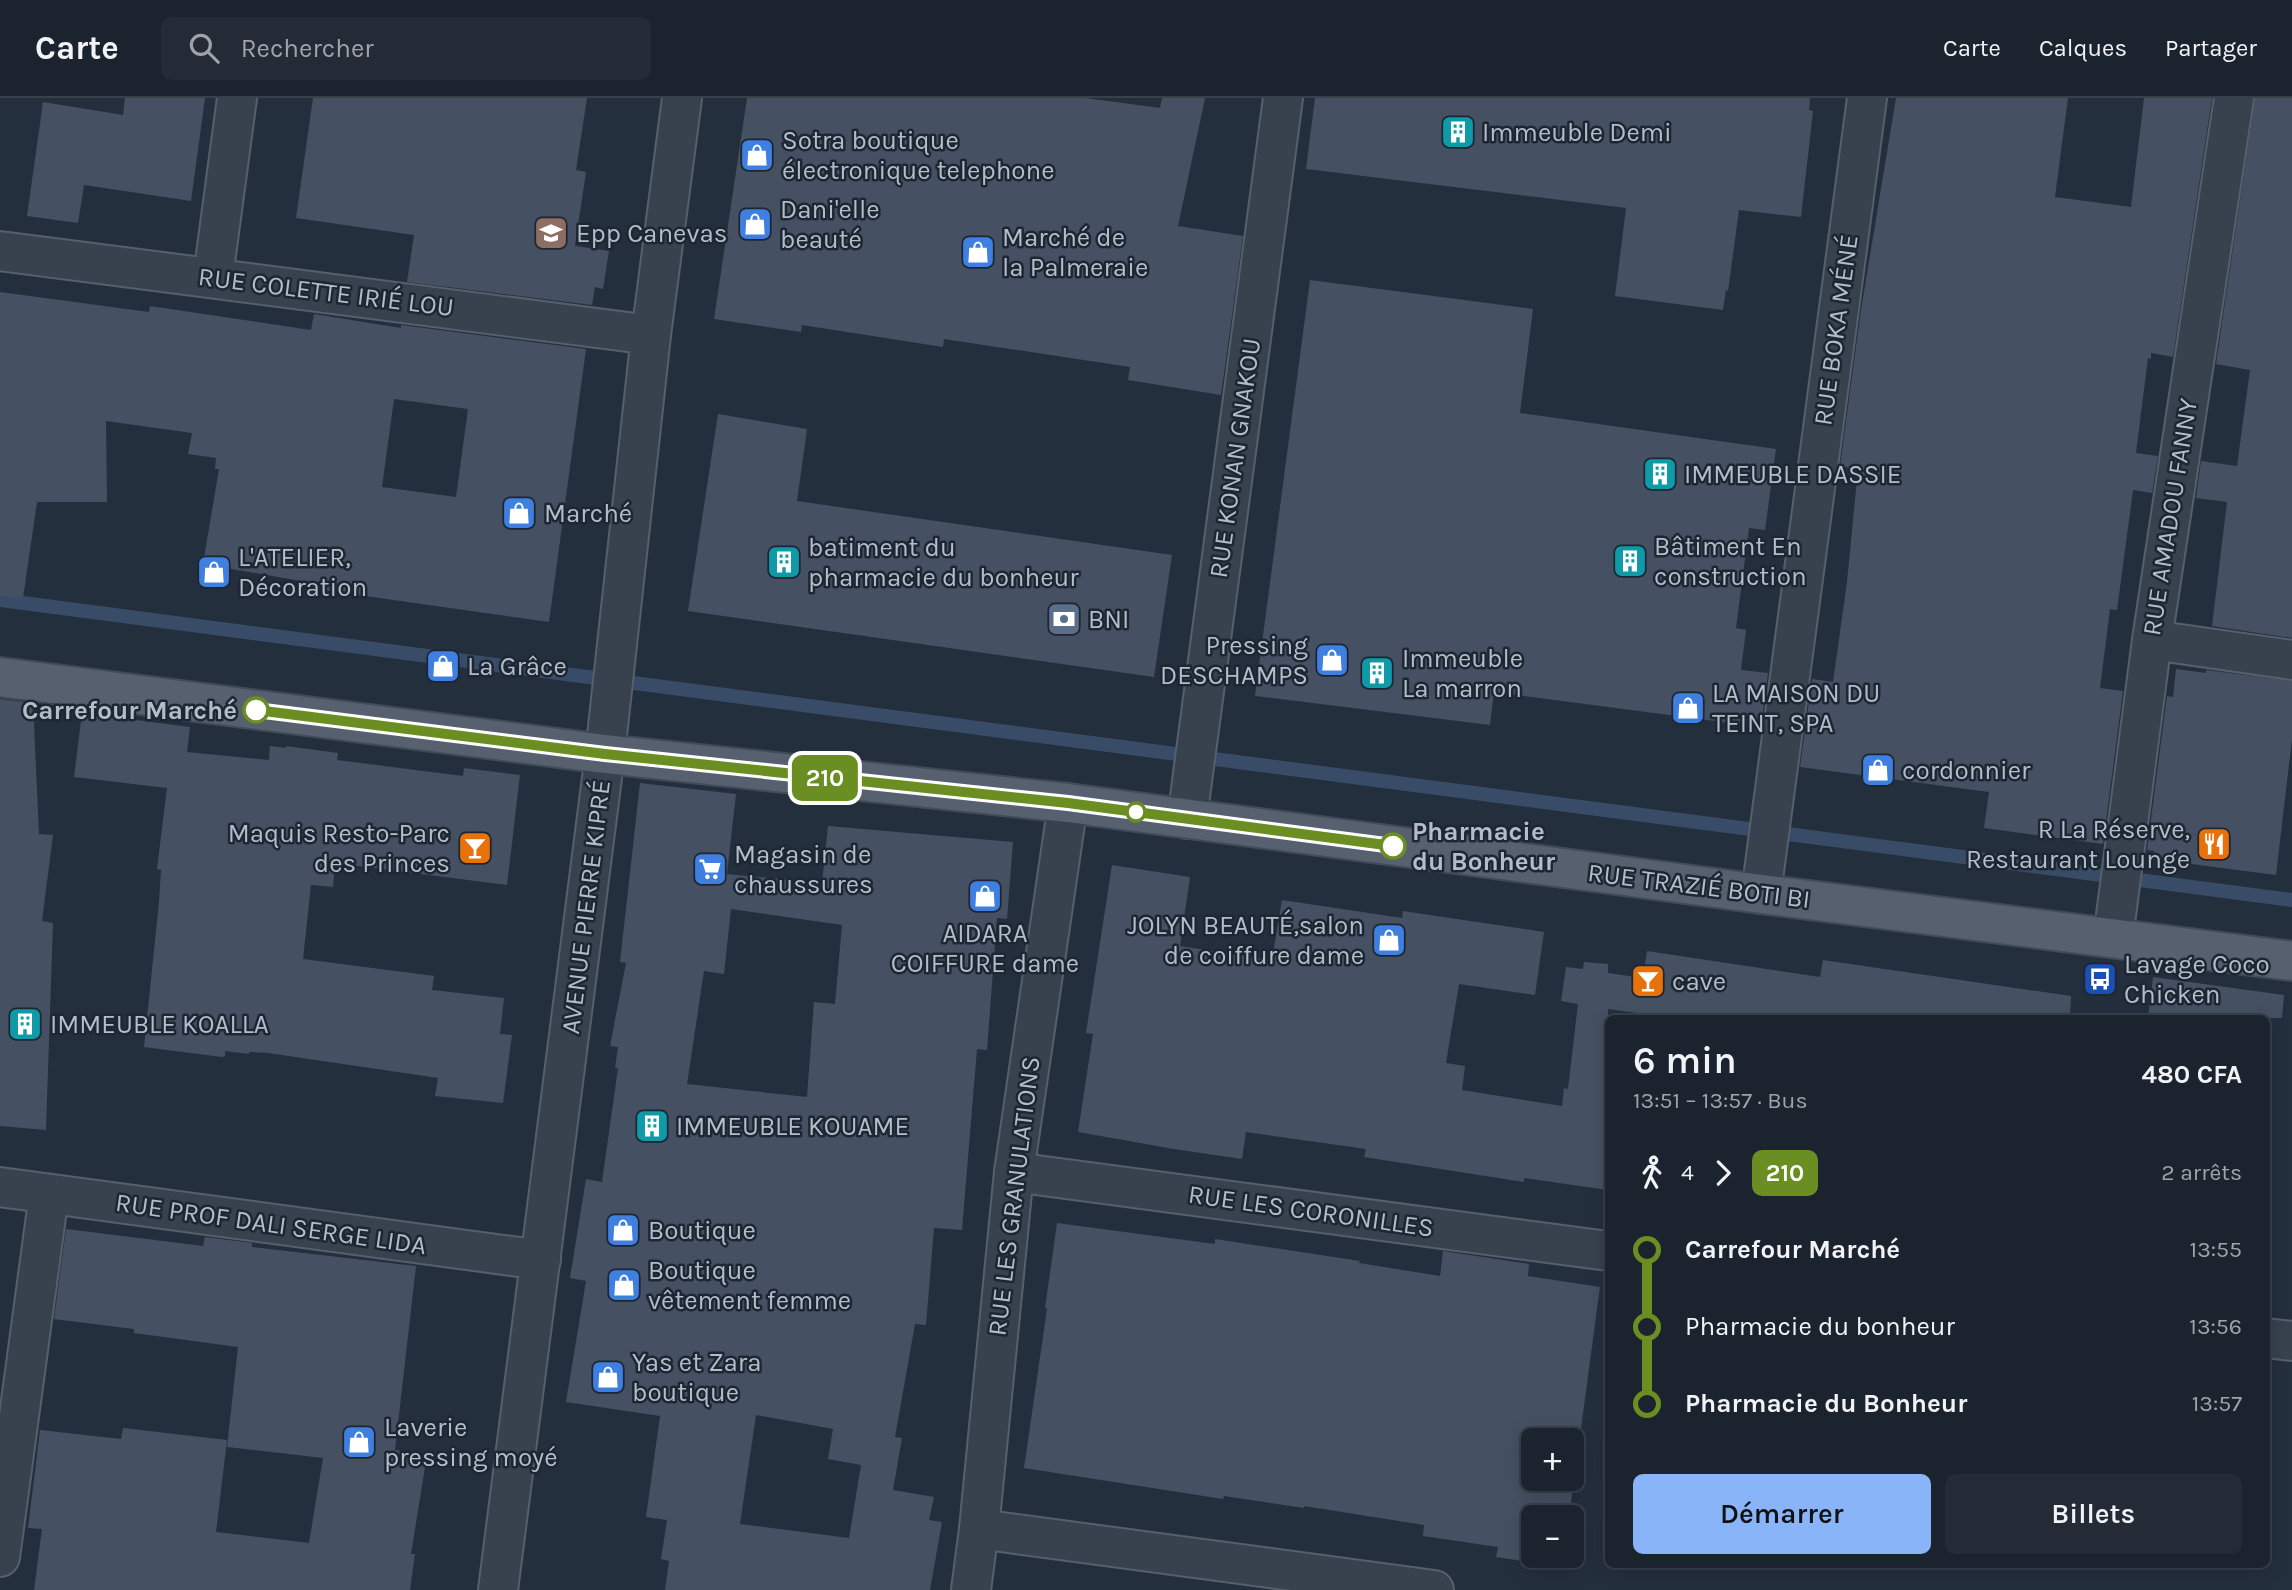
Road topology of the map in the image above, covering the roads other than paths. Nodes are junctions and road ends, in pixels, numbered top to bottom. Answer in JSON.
{"nodes":[{"id":1,"x":237,"y":98,"type":"edge"},
{"id":2,"x":682,"y":98,"type":"edge"},
{"id":3,"x":1283,"y":98,"type":"edge"},
{"id":4,"x":1867,"y":98,"type":"edge"},
{"id":5,"x":2234,"y":98,"type":"edge"},
{"id":6,"x":0,"y":251,"type":"edge"},
{"id":7,"x":213,"y":277,"type":"junction"},
{"id":8,"x":651,"y":335,"type":"junction"},
{"id":9,"x":2151,"y":640,"type":"junction"},
{"id":10,"x":2292,"y":660,"type":"edge"},
{"id":11,"x":0,"y":677,"type":"edge"},
{"id":12,"x":605,"y":754,"type":"junction"},
{"id":13,"x":1068,"y":803,"type":"junction"},
{"id":14,"x":1187,"y":819,"type":"junction"},
{"id":15,"x":1761,"y":894,"type":"junction"},
{"id":16,"x":2112,"y":937,"type":"junction"},
{"id":17,"x":2292,"y":961,"type":"edge"},
{"id":18,"x":1014,"y":1172,"type":"junction"},
{"id":19,"x":0,"y":1187,"type":"edge"},
{"id":20,"x":49,"y":1194,"type":"junction"},
{"id":21,"x":1605,"y":1251,"type":"edge"},
{"id":22,"x":541,"y":1260,"type":"junction"},
{"id":23,"x":2270,"y":1338,"type":"edge"},
{"id":24,"x":2292,"y":1341,"type":"edge"},
{"id":25,"x":979,"y":1529,"type":"junction"},
{"id":26,"x":0,"y":1558,"type":"edge"},
{"id":27,"x":498,"y":1590,"type":"edge"},
{"id":28,"x":971,"y":1590,"type":"edge"},
{"id":29,"x":1434,"y":1590,"type":"edge"}],
"edges":[{"from":1,"to":7,"type":"street"},
{"from":2,"to":8,"type":"street","name":"AVENUE PIERRE KIPRÉ"},
{"from":3,"to":14,"type":"street","name":"RUE KONAN GNAKOU"},
{"from":4,"to":15,"type":"street","name":"RUE BOKA MÉNÉ"},
{"from":5,"to":9,"type":"street","name":"RUE AMADOU FANNY"},
{"from":6,"to":7,"type":"street","name":"RUE COLETTE IRIÉ LOU"},
{"from":7,"to":8,"type":"street","name":"RUE COLETTE IRIÉ LOU"},
{"from":8,"to":12,"type":"street","name":"AVENUE PIERRE KIPRÉ"},
{"from":9,"to":10,"type":"street"},
{"from":9,"to":16,"type":"street","name":"RUE AMADOU FANNY"},
{"from":11,"to":12,"type":"main road","name":"RUE TRAZIÉ BOTI BI"},
{"from":12,"to":13,"type":"main road","name":"RUE TRAZIÉ BOTI BI"},
{"from":12,"to":22,"type":"street","name":"AVENUE PIERRE KIPRÉ"},
{"from":13,"to":14,"type":"main road","name":"RUE TRAZIÉ BOTI BI"},
{"from":13,"to":18,"type":"street","name":"RUE LES GRANULATIONS"},
{"from":14,"to":15,"type":"main road","name":"RUE TRAZIÉ BOTI BI"},
{"from":15,"to":16,"type":"main road","name":"RUE TRAZIÉ BOTI BI"},
{"from":16,"to":17,"type":"main road","name":"RUE TRAZIÉ BOTI BI"},
{"from":18,"to":21,"type":"street","name":"RUE LES CORONILLES"},
{"from":18,"to":25,"type":"street","name":"RUE LES GRANULATIONS"},
{"from":19,"to":20,"type":"street","name":"RUE PROF DALI SERGE LIDA"},
{"from":20,"to":22,"type":"street","name":"RUE PROF DALI SERGE LIDA"},
{"from":20,"to":26,"type":"street"},
{"from":22,"to":27,"type":"street","name":"AVENUE PIERRE KIPRÉ"},
{"from":23,"to":24,"type":"street"},
{"from":25,"to":28,"type":"street","name":"RUE LES GRANULATIONS"},
{"from":25,"to":29,"type":"street"}]}
